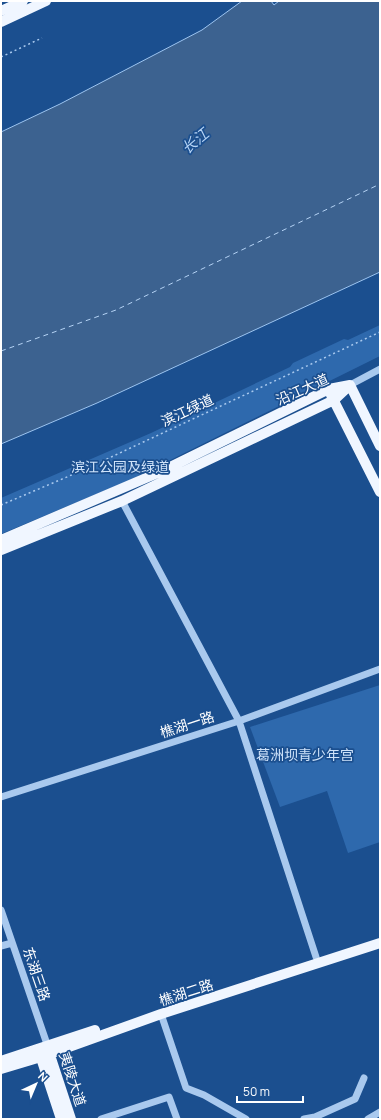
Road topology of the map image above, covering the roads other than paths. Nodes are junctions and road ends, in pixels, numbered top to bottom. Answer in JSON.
{"nodes":[{"id":1,"x":23,"y":1,"type":"edge"},
{"id":2,"x":46,"y":1,"type":"edge"},
{"id":3,"x":29,"y":5,"type":"edge"},
{"id":4,"x":1,"y":11,"type":"edge"},
{"id":5,"x":1,"y":22,"type":"edge"},
{"id":6,"x":380,"y":369,"type":"edge"},
{"id":7,"x":350,"y":385,"type":"junction"},
{"id":8,"x":329,"y":390,"type":"junction"},
{"id":9,"x":334,"y":400,"type":"junction"},
{"id":10,"x":380,"y":446,"type":"edge"},
{"id":11,"x":380,"y":492,"type":"edge"},
{"id":12,"x":122,"y":501,"type":"junction"},
{"id":13,"x":1,"y":540,"type":"edge"},
{"id":14,"x":1,"y":550,"type":"edge"},
{"id":15,"x":380,"y":669,"type":"edge"},
{"id":16,"x":239,"y":721,"type":"junction"},
{"id":17,"x":1,"y":797,"type":"edge"},
{"id":18,"x":1,"y":910,"type":"edge"},
{"id":19,"x":380,"y":936,"type":"edge"},
{"id":20,"x":12,"y":943,"type":"junction"},
{"id":21,"x":380,"y":943,"type":"edge"},
{"id":22,"x":1,"y":946,"type":"edge"},
{"id":23,"x":316,"y":957,"type":"junction"},
{"id":24,"x":160,"y":1014,"type":"junction"},
{"id":25,"x":44,"y":1052,"type":"junction"},
{"id":26,"x":1,"y":1061,"type":"edge"},
{"id":27,"x":1,"y":1069,"type":"edge"},
{"id":28,"x":364,"y":1078,"type":"dead end"},
{"id":29,"x":380,"y":1112,"type":"edge"},
{"id":30,"x":61,"y":1119,"type":"edge"},
{"id":31,"x":72,"y":1119,"type":"edge"},
{"id":32,"x":101,"y":1119,"type":"edge"},
{"id":33,"x":177,"y":1119,"type":"edge"},
{"id":34,"x":246,"y":1119,"type":"edge"},
{"id":35,"x":304,"y":1119,"type":"edge"},
{"id":36,"x":368,"y":1119,"type":"edge"}],
"edges":[{"from":1,"to":4,"type":"main road"},
{"from":2,"to":3,"type":"main road"},
{"from":3,"to":5,"type":"main road"},
{"from":6,"to":7,"type":"street"},
{"from":7,"to":8,"type":"main road","name":"沿江大道"},
{"from":7,"to":9,"type":"main road","name":"沿江大道"},
{"from":7,"to":10,"type":"main road"},
{"from":8,"to":9,"type":"main road"},
{"from":8,"to":13,"type":"main road","name":"沿江大道"},
{"from":9,"to":11,"type":"main road"},
{"from":9,"to":12,"type":"main road","name":"沿江大道"},
{"from":12,"to":14,"type":"main road","name":"沿江大道"},
{"from":12,"to":16,"type":"street"},
{"from":15,"to":16,"type":"street","name":"樵湖一路"},
{"from":16,"to":17,"type":"street","name":"樵湖一路"},
{"from":16,"to":23,"type":"street"},
{"from":18,"to":20,"type":"street","name":"东湖三路"},
{"from":19,"to":23,"type":"main road","name":"樵湖二路"},
{"from":20,"to":22,"type":"street"},
{"from":20,"to":25,"type":"street","name":"东湖三路"},
{"from":21,"to":24,"type":"main road","name":"樵湖二路"},
{"from":23,"to":25,"type":"main road","name":"樵湖二路"},
{"from":24,"to":25,"type":"main road","name":"樵湖二路"},
{"from":24,"to":34,"type":"street"},
{"from":25,"to":26,"type":"main road","name":"樵湖二路"},
{"from":25,"to":27,"type":"main road","name":"樵湖二路"},
{"from":25,"to":30,"type":"main road","name":"夷陵大道"},
{"from":25,"to":31,"type":"main road","name":"夷陵大道"},
{"from":28,"to":35,"type":"street"},
{"from":29,"to":36,"type":"street"},
{"from":32,"to":33,"type":"street"}]}
